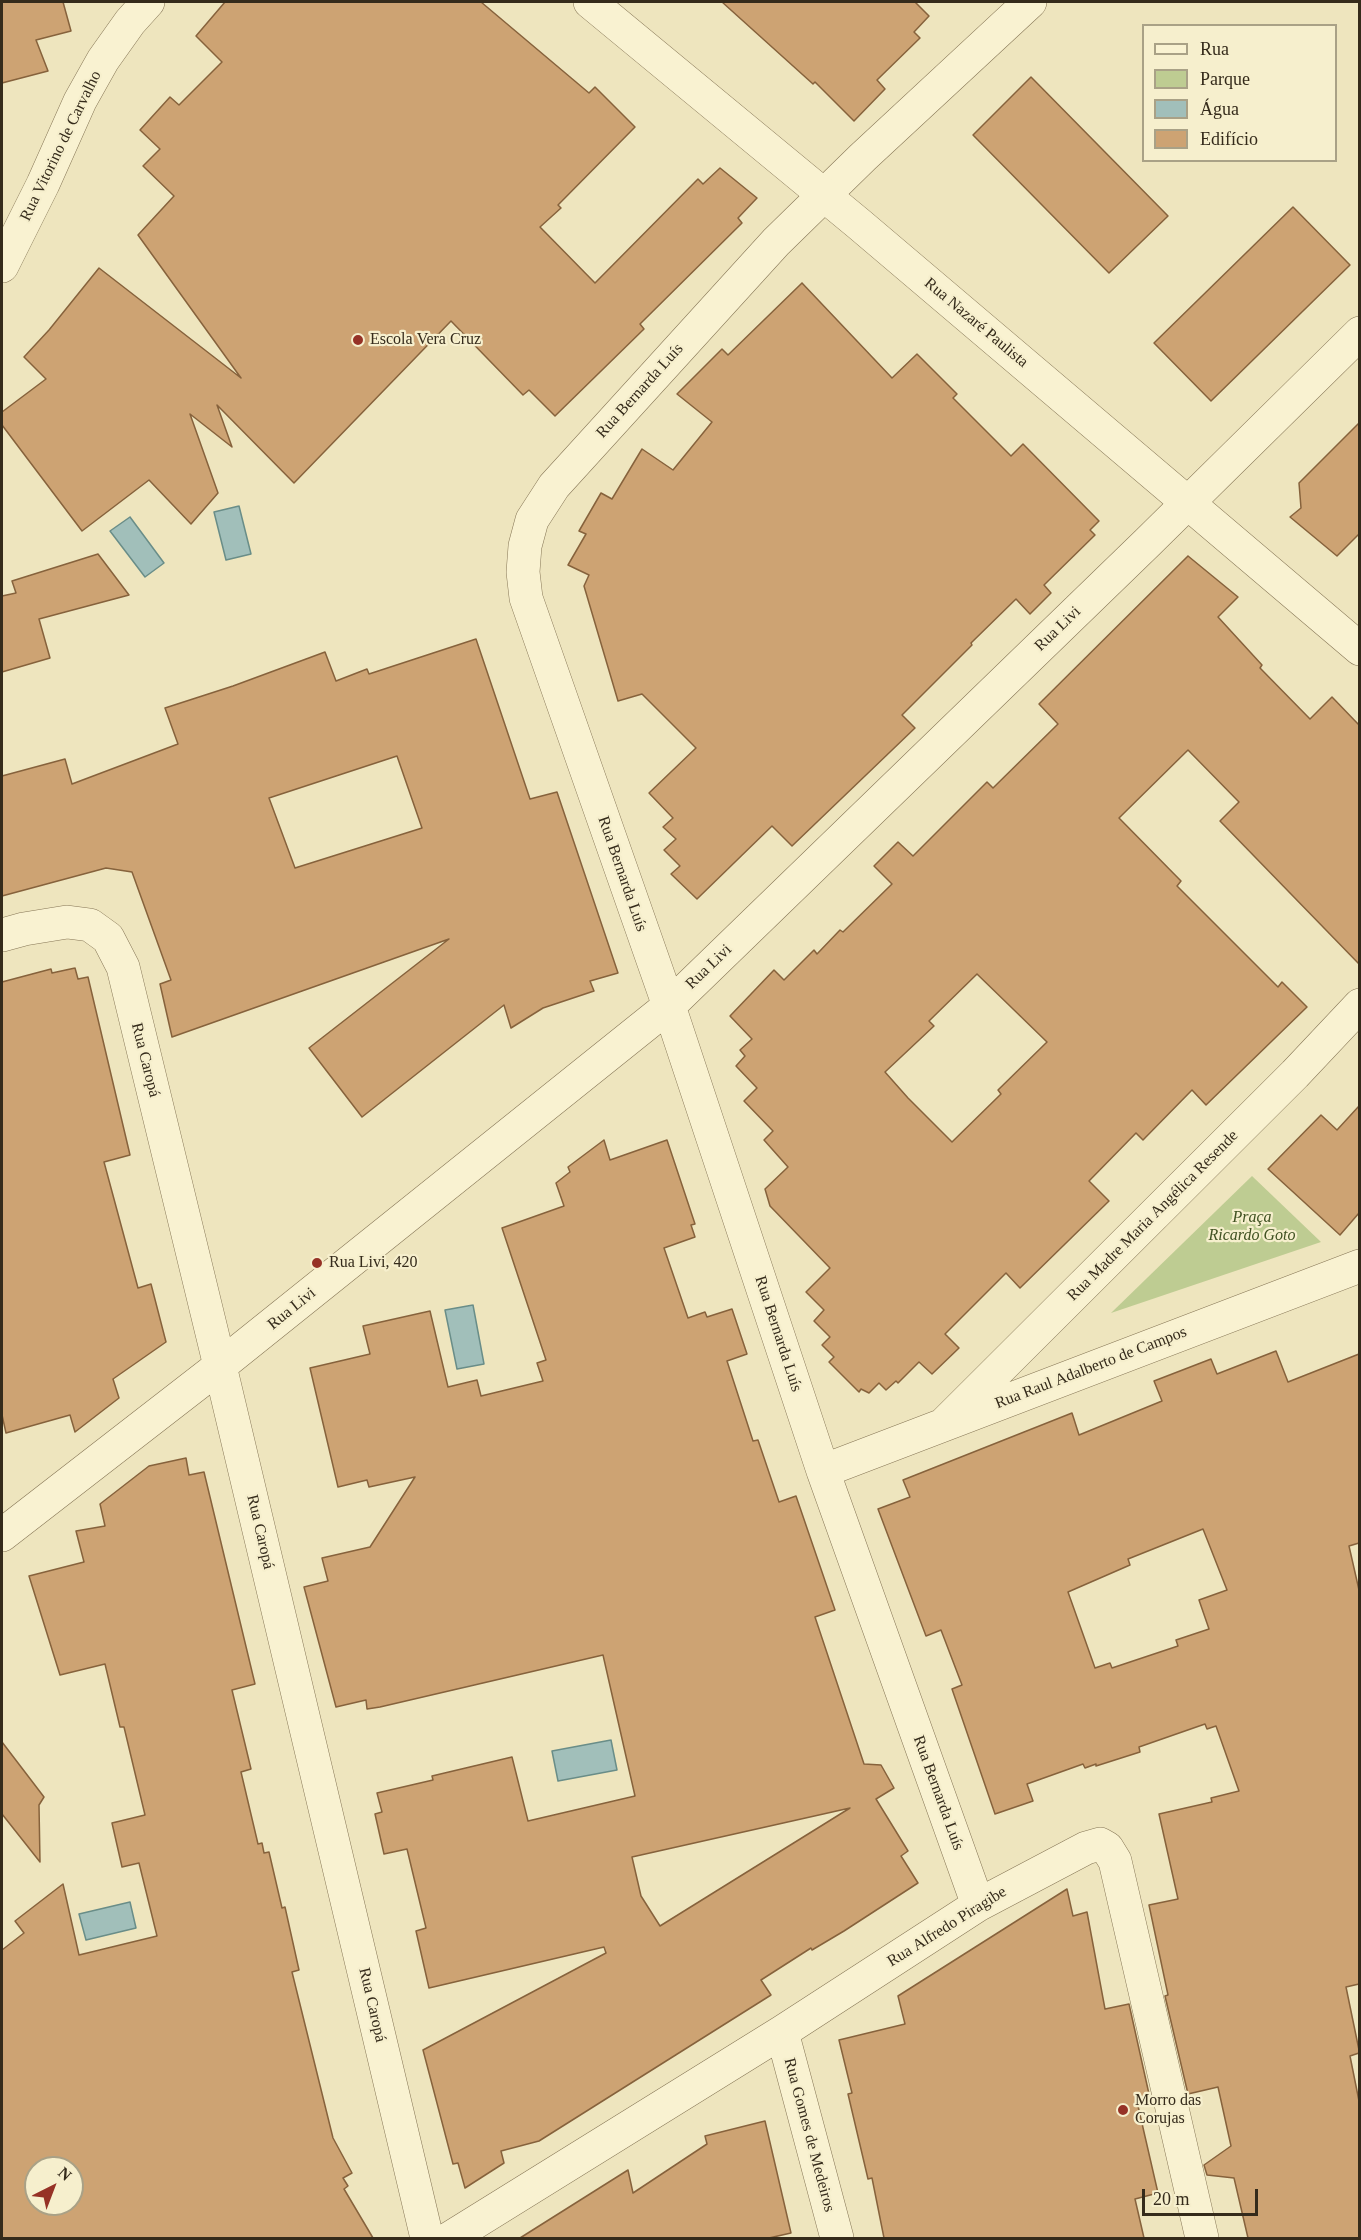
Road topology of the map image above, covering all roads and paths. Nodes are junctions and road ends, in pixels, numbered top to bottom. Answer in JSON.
{"nodes":[{"id":1,"x":590,"y":2,"type":"edge"},
{"id":2,"x":1030,"y":2,"type":"edge"},
{"id":3,"x":134,"y":8,"type":"edge"},
{"id":4,"x":824,"y":195,"type":"junction"},
{"id":5,"x":2,"y":266,"type":"edge"},
{"id":6,"x":1359,"y":333,"type":"edge"},
{"id":7,"x":1188,"y":503,"type":"junction"},
{"id":8,"x":1359,"y":649,"type":"edge"},
{"id":9,"x":2,"y":935,"type":"edge"},
{"id":10,"x":1359,"y":1005,"type":"edge"},
{"id":11,"x":669,"y":1006,"type":"junction"},
{"id":12,"x":1359,"y":1266,"type":"edge"},
{"id":13,"x":220,"y":1366,"type":"junction"},
{"id":14,"x":943,"y":1425,"type":"junction"},
{"id":15,"x":823,"y":1471,"type":"junction"},
{"id":16,"x":2,"y":1535,"type":"edge"},
{"id":17,"x":978,"y":1905,"type":"junction"},
{"id":18,"x":782,"y":2032,"type":"junction"},
{"id":19,"x":428,"y":2238,"type":"edge"},
{"id":20,"x":450,"y":2238,"type":"edge"},
{"id":21,"x":837,"y":2238,"type":"edge"},
{"id":22,"x":1202,"y":2238,"type":"edge"}],
"edges":[{"from":1,"to":4,"type":"street","name":"Rua Nazaré Paulista"},
{"from":2,"to":4,"type":"street","name":"Rua Bernarda Luís"},
{"from":3,"to":5,"type":"street","name":"Rua Vitorino de Carvalho"},
{"from":4,"to":7,"type":"street","name":"Rua Nazaré Paulista"},
{"from":4,"to":11,"type":"street","name":"Rua Bernarda Luís"},
{"from":6,"to":7,"type":"street","name":"Rua Livi"},
{"from":7,"to":8,"type":"street","name":"Rua Nazaré Paulista"},
{"from":7,"to":11,"type":"street","name":"Rua Livi"},
{"from":9,"to":13,"type":"street","name":"Rua Caropá"},
{"from":10,"to":14,"type":"street","name":"Rua Madre Maria Angélica Resende"},
{"from":11,"to":13,"type":"street","name":"Rua Livi"},
{"from":11,"to":15,"type":"street","name":"Rua Bernarda Luís"},
{"from":12,"to":14,"type":"street","name":"Rua Raul Adalberto de Campos"},
{"from":13,"to":16,"type":"street","name":"Rua Livi"},
{"from":13,"to":19,"type":"street","name":"Rua Caropá"},
{"from":14,"to":15,"type":"street","name":"Rua Raul Adalberto de Campos"},
{"from":15,"to":17,"type":"street","name":"Rua Bernarda Luís"},
{"from":17,"to":18,"type":"street","name":"Rua Alfredo Piragibe"},
{"from":17,"to":22,"type":"street","name":"Rua Alfredo Piragibe"},
{"from":18,"to":20,"type":"street","name":"Rua Alfredo Piragibe"},
{"from":18,"to":21,"type":"street","name":"Rua Gomes de Medeiros"}]}
